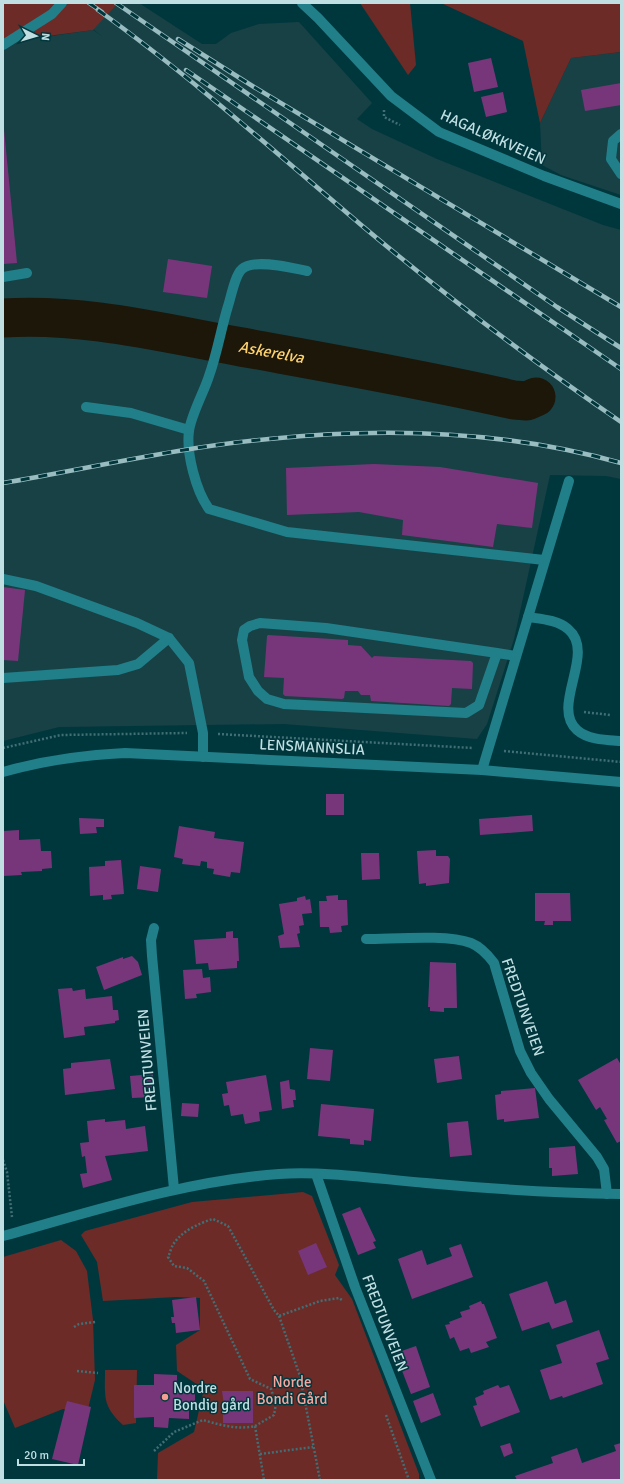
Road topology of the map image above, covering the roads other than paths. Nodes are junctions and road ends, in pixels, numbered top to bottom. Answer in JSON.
{"nodes":[{"id":1,"x":62,"y":3,"type":"edge"},
{"id":2,"x":302,"y":3,"type":"edge"},
{"id":3,"x":3,"y":45,"type":"edge"},
{"id":4,"x":621,"y":134,"type":"edge"},
{"id":5,"x":621,"y":174,"type":"edge"},
{"id":6,"x":621,"y":204,"type":"edge"},
{"id":7,"x":307,"y":271,"type":"dead end"},
{"id":8,"x":27,"y":274,"type":"dead end"},
{"id":9,"x":3,"y":277,"type":"edge"},
{"id":10,"x":86,"y":407,"type":"dead end"},
{"id":11,"x":189,"y":430,"type":"junction"},
{"id":12,"x":569,"y":481,"type":"dead end"},
{"id":13,"x":544,"y":560,"type":"junction"},
{"id":14,"x":3,"y":579,"type":"edge"},
{"id":15,"x":528,"y":616,"type":"junction"},
{"id":16,"x":169,"y":638,"type":"junction"},
{"id":17,"x":497,"y":653,"type":"junction"},
{"id":18,"x":516,"y":656,"type":"junction"},
{"id":19,"x":3,"y":678,"type":"edge"},
{"id":20,"x":621,"y":741,"type":"edge"},
{"id":21,"x":203,"y":757,"type":"junction"},
{"id":22,"x":482,"y":770,"type":"junction"},
{"id":23,"x":3,"y":772,"type":"edge"},
{"id":24,"x":621,"y":782,"type":"edge"},
{"id":25,"x":154,"y":928,"type":"dead end"},
{"id":26,"x":366,"y":939,"type":"dead end"},
{"id":27,"x":316,"y":1174,"type":"junction"},
{"id":28,"x":174,"y":1189,"type":"junction"},
{"id":29,"x":607,"y":1194,"type":"junction"},
{"id":30,"x":621,"y":1194,"type":"edge"},
{"id":31,"x":3,"y":1236,"type":"edge"},
{"id":32,"x":431,"y":1480,"type":"edge"}],
"edges":[{"from":1,"to":3,"type":"street"},
{"from":2,"to":6,"type":"street","name":"HAGALØKKVEIEN"},
{"from":4,"to":5,"type":"street"},
{"from":7,"to":11,"type":"street"},
{"from":8,"to":9,"type":"street"},
{"from":10,"to":11,"type":"street"},
{"from":11,"to":13,"type":"street"},
{"from":12,"to":13,"type":"street"},
{"from":13,"to":15,"type":"street"},
{"from":14,"to":16,"type":"street"},
{"from":15,"to":18,"type":"street"},
{"from":15,"to":20,"type":"street"},
{"from":16,"to":19,"type":"street"},
{"from":16,"to":21,"type":"street"},
{"from":17,"to":17,"type":"street"},
{"from":17,"to":18,"type":"street"},
{"from":18,"to":22,"type":"street"},
{"from":21,"to":22,"type":"street","name":"LENSMANNSLIA"},
{"from":21,"to":23,"type":"street","name":"LENSMANNSLIA"},
{"from":22,"to":24,"type":"street","name":"LENSMANNSLIA"},
{"from":25,"to":28,"type":"street","name":"FREDTUNVEIEN"},
{"from":26,"to":29,"type":"street","name":"FREDTUNVEIEN"},
{"from":27,"to":28,"type":"street"},
{"from":27,"to":29,"type":"street"},
{"from":27,"to":32,"type":"street","name":"FREDTUNVEIEN"},
{"from":28,"to":31,"type":"street"},
{"from":29,"to":30,"type":"street"}]}
